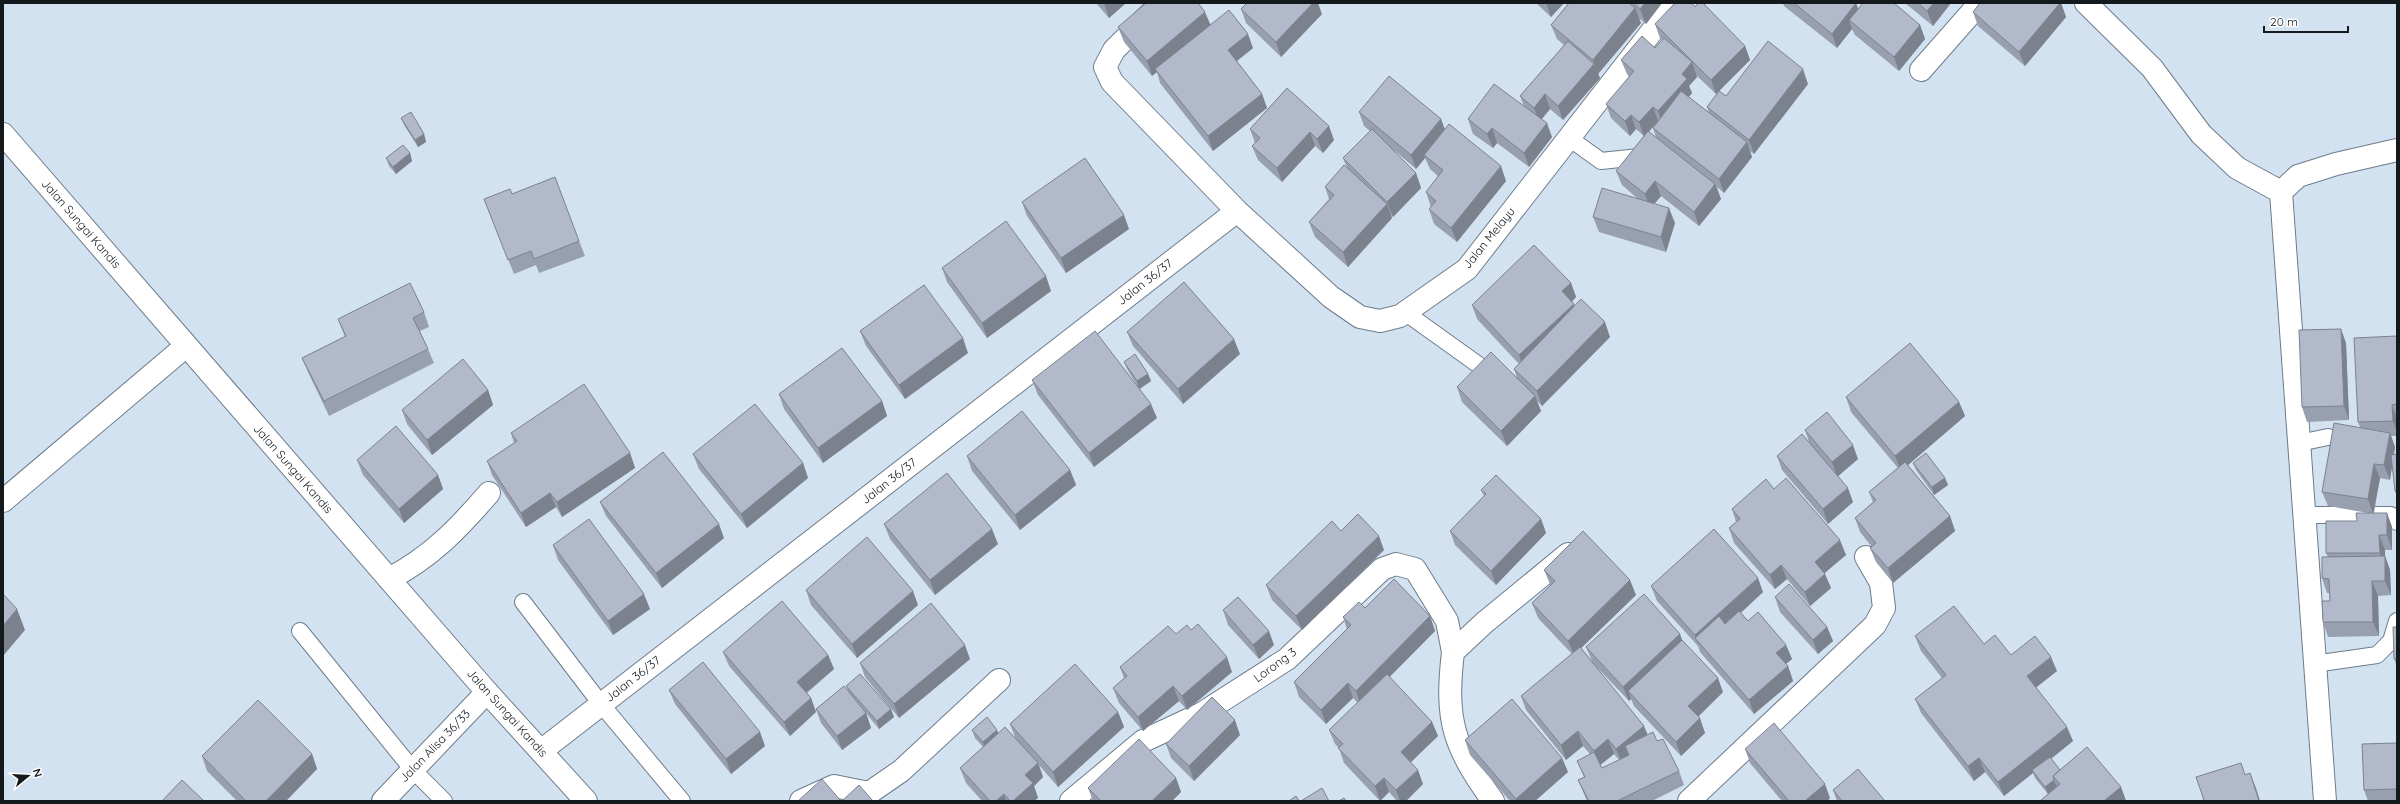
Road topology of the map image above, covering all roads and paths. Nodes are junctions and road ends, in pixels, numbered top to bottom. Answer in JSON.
{"nodes":[{"id":1,"x":1161,"y":3,"type":"edge"},
{"id":2,"x":1674,"y":3,"type":"edge"},
{"id":3,"x":1980,"y":3,"type":"edge"},
{"id":4,"x":2086,"y":3,"type":"edge"},
{"id":5,"x":1921,"y":70,"type":"dead end"},
{"id":6,"x":1569,"y":138,"type":"junction"},
{"id":7,"x":1654,"y":139,"type":"edge"},
{"id":8,"x":5,"y":141,"type":"edge"},
{"id":9,"x":2397,"y":150,"type":"edge"},
{"id":10,"x":2281,"y":192,"type":"junction"},
{"id":11,"x":1237,"y":211,"type":"junction"},
{"id":12,"x":1406,"y":312,"type":"junction"},
{"id":13,"x":186,"y":346,"type":"junction"},
{"id":14,"x":1487,"y":371,"type":"edge"},
{"id":15,"x":2328,"y":437,"type":"dead end"},
{"id":16,"x":2299,"y":443,"type":"junction"},
{"id":17,"x":489,"y":493,"type":"dead end"},
{"id":18,"x":3,"y":501,"type":"edge"},
{"id":19,"x":2305,"y":515,"type":"junction"},
{"id":20,"x":2397,"y":522,"type":"edge"},
{"id":21,"x":1568,"y":554,"type":"edge"},
{"id":22,"x":1866,"y":557,"type":"dead end"},
{"id":23,"x":389,"y":579,"type":"junction"},
{"id":24,"x":523,"y":602,"type":"dead end"},
{"id":25,"x":2397,"y":621,"type":"edge"},
{"id":26,"x":300,"y":631,"type":"dead end"},
{"id":27,"x":1453,"y":652,"type":"junction"},
{"id":28,"x":2314,"y":664,"type":"junction"},
{"id":29,"x":999,"y":680,"type":"dead end"},
{"id":30,"x":487,"y":692,"type":"junction"},
{"id":31,"x":601,"y":704,"type":"junction"},
{"id":32,"x":542,"y":751,"type":"junction"},
{"id":33,"x":413,"y":770,"type":"junction"},
{"id":34,"x":383,"y":801,"type":"edge"},
{"id":35,"x":444,"y":801,"type":"edge"},
{"id":36,"x":586,"y":801,"type":"edge"},
{"id":37,"x":682,"y":801,"type":"edge"},
{"id":38,"x":801,"y":801,"type":"edge"},
{"id":39,"x":1071,"y":801,"type":"edge"},
{"id":40,"x":1493,"y":801,"type":"edge"},
{"id":41,"x":1689,"y":801,"type":"edge"},
{"id":42,"x":2325,"y":801,"type":"edge"}],
"edges":[{"from":1,"to":11,"type":"street","name":"Jalan Melayu"},
{"from":2,"to":6,"type":"street","name":"Jalan Melayu"},
{"from":3,"to":5,"type":"street"},
{"from":4,"to":10,"type":"street"},
{"from":6,"to":7,"type":"lane"},
{"from":6,"to":12,"type":"street","name":"Jalan Melayu"},
{"from":8,"to":13,"type":"street","name":"Jalan Sungai Kandis"},
{"from":9,"to":10,"type":"street"},
{"from":10,"to":16,"type":"street"},
{"from":11,"to":12,"type":"street","name":"Jalan Melayu"},
{"from":11,"to":31,"type":"street","name":"Jalan 36/37"},
{"from":12,"to":14,"type":"lane"},
{"from":13,"to":18,"type":"street"},
{"from":13,"to":23,"type":"street","name":"Jalan Sungai Kandis"},
{"from":15,"to":16,"type":"lane"},
{"from":16,"to":19,"type":"street"},
{"from":17,"to":23,"type":"street"},
{"from":19,"to":20,"type":"lane"},
{"from":19,"to":28,"type":"street"},
{"from":21,"to":27,"type":"street"},
{"from":22,"to":41,"type":"street"},
{"from":23,"to":30,"type":"street","name":"Jalan Sungai Kandis"},
{"from":24,"to":31,"type":"lane"},
{"from":25,"to":28,"type":"lane"},
{"from":26,"to":33,"type":"lane"},
{"from":27,"to":39,"type":"street","name":"Lorong 3"},
{"from":27,"to":40,"type":"street","name":"Lorong 3"},
{"from":28,"to":42,"type":"street"},
{"from":29,"to":38,"type":"street"},
{"from":30,"to":32,"type":"street","name":"Jalan Sungai Kandis"},
{"from":30,"to":33,"type":"street","name":"Jalan Alisa 36/33"},
{"from":31,"to":32,"type":"street","name":"Jalan 36/37"},
{"from":31,"to":37,"type":"lane"},
{"from":32,"to":36,"type":"street","name":"Jalan Sungai Kandis"},
{"from":33,"to":34,"type":"street","name":"Jalan Alisa 36/33"},
{"from":33,"to":35,"type":"lane"}]}
